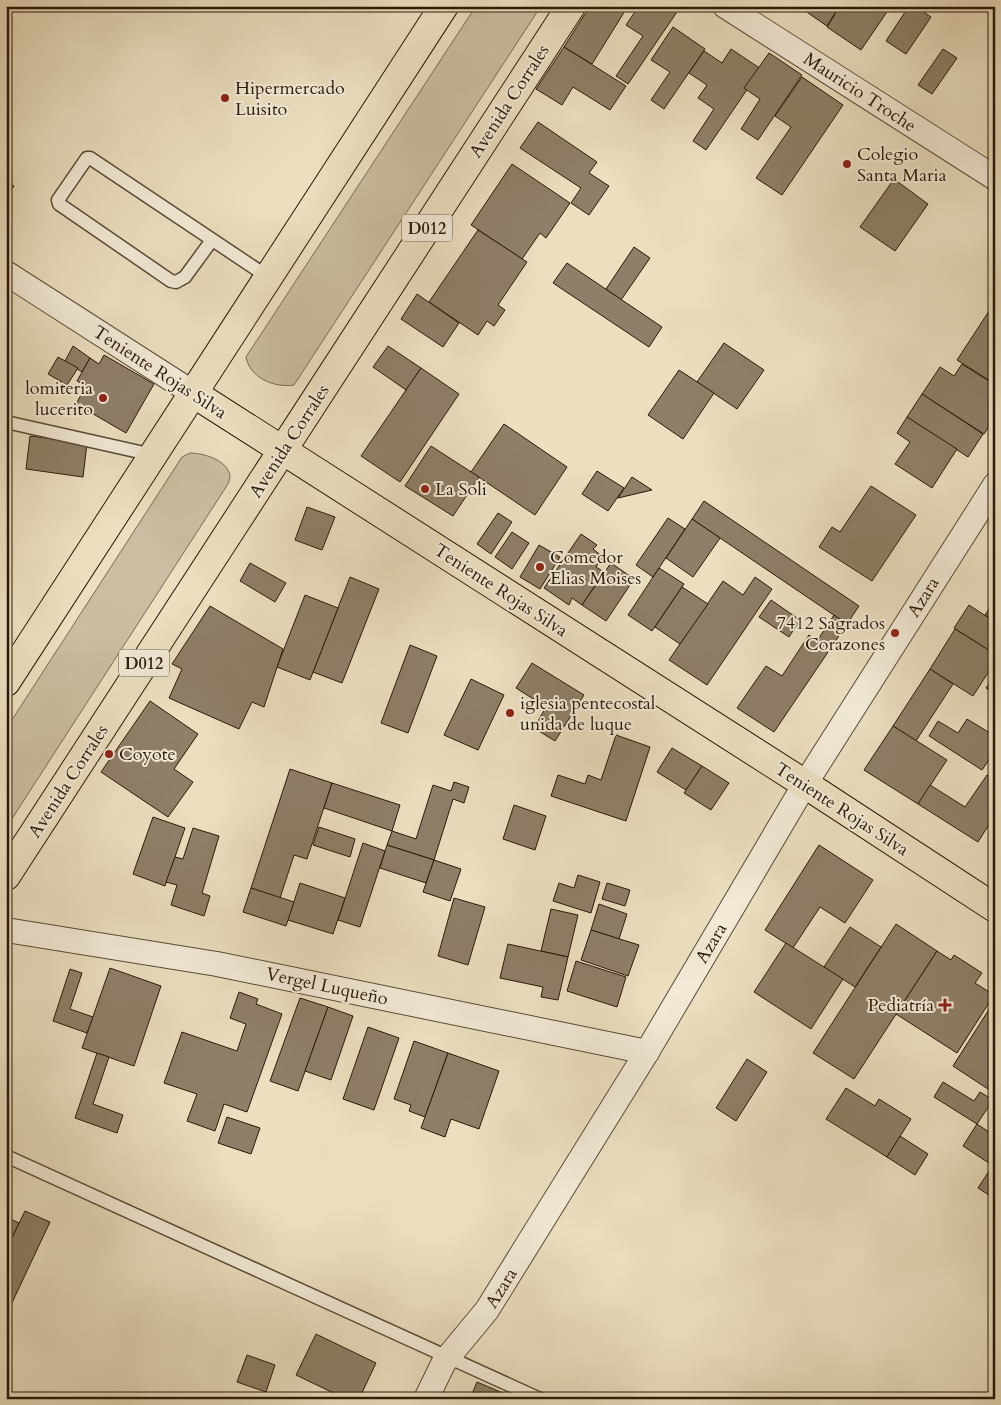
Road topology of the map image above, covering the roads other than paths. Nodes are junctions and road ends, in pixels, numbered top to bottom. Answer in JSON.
{"nodes":[{"id":1,"x":444,"y":6,"type":"edge"},
{"id":2,"x":571,"y":6,"type":"edge"},
{"id":3,"x":726,"y":6,"type":"edge"},
{"id":4,"x":995,"y":178,"type":"edge"},
{"id":5,"x":212,"y":240,"type":"junction"},
{"id":6,"x":6,"y":273,"type":"edge"},
{"id":7,"x":268,"y":277,"type":"junction"},
{"id":8,"x":193,"y":393,"type":"junction"},
{"id":9,"x":6,"y":422,"type":"edge"},
{"id":10,"x":282,"y":450,"type":"junction"},
{"id":11,"x":153,"y":455,"type":"junction"},
{"id":12,"x":995,"y":484,"type":"edge"},
{"id":13,"x":6,"y":682,"type":"edge"},
{"id":14,"x":805,"y":784,"type":"junction"},
{"id":15,"x":6,"y":876,"type":"edge"},
{"id":16,"x":995,"y":908,"type":"edge"},
{"id":17,"x":6,"y":930,"type":"edge"},
{"id":18,"x":647,"y":1052,"type":"junction"},
{"id":19,"x":6,"y":1156,"type":"edge"},
{"id":20,"x":449,"y":1356,"type":"junction"},
{"id":21,"x":426,"y":1399,"type":"edge"},
{"id":22,"x":540,"y":1399,"type":"edge"}],
"edges":[{"from":1,"to":7,"type":"main road"},
{"from":2,"to":10,"type":"main road","name":"Avenida Corrales","number":"D012"},
{"from":3,"to":4,"type":"street","name":"Mauricio Troche"},
{"from":5,"to":5,"type":"lane"},
{"from":5,"to":7,"type":"lane"},
{"from":6,"to":8,"type":"street","name":"Teniente Rojas Silva"},
{"from":7,"to":8,"type":"main road"},
{"from":8,"to":10,"type":"main road","name":"Teniente Rojas Silva"},
{"from":8,"to":11,"type":"main road"},
{"from":9,"to":11,"type":"lane"},
{"from":10,"to":14,"type":"main road","name":"Teniente Rojas Silva"},
{"from":10,"to":15,"type":"main road","name":"Avenida Corrales","number":"D012"},
{"from":11,"to":13,"type":"main road"},
{"from":12,"to":14,"type":"street","name":"Azara"},
{"from":14,"to":16,"type":"main road","name":"Teniente Rojas Silva"},
{"from":14,"to":18,"type":"street","name":"Azara"},
{"from":17,"to":18,"type":"street","name":"Vergel Luqueño"},
{"from":18,"to":20,"type":"street","name":"Azara"},
{"from":19,"to":20,"type":"lane"},
{"from":20,"to":21,"type":"street","name":"Azara"},
{"from":20,"to":22,"type":"lane"}]}
